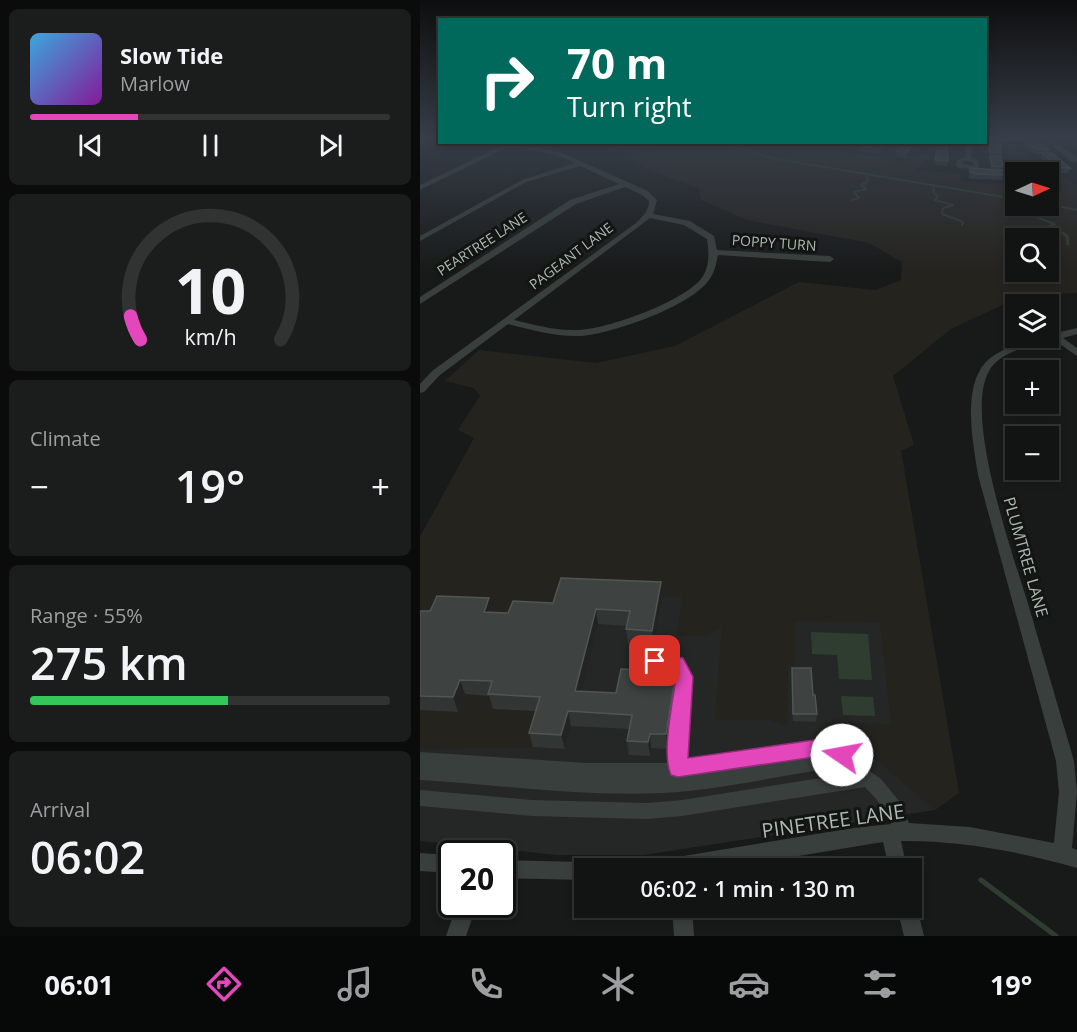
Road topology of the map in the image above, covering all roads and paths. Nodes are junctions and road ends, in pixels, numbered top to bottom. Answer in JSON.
{"nodes":[{"id":1,"x":523,"y":183,"type":"edge"},
{"id":2,"x":626,"y":183,"type":"joint"},
{"id":3,"x":649,"y":215,"type":"junction"},
{"id":4,"x":420,"y":240,"type":"edge"},
{"id":5,"x":715,"y":252,"type":"junction"},
{"id":6,"x":830,"y":260,"type":"dead end"},
{"id":7,"x":420,"y":301,"type":"edge"},
{"id":8,"x":508,"y":321,"type":"junction"},
{"id":9,"x":1077,"y":331,"type":"edge"},
{"id":10,"x":1059,"y":337,"type":"edge"},
{"id":11,"x":1059,"y":340,"type":"edge"},
{"id":12,"x":1020,"y":348,"type":"edge"},
{"id":13,"x":1077,"y":353,"type":"edge"},
{"id":14,"x":420,"y":373,"type":"edge"},
{"id":15,"x":436,"y":373,"type":"junction"},
{"id":16,"x":420,"y":390,"type":"edge"},
{"id":17,"x":655,"y":661,"type":"dead end"},
{"id":18,"x":420,"y":760,"type":"edge"},
{"id":19,"x":678,"y":769,"type":"junction"},
{"id":20,"x":420,"y":772,"type":"edge"},
{"id":21,"x":863,"y":775,"type":"junction"},
{"id":22,"x":420,"y":798,"type":"edge"},
{"id":23,"x":897,"y":833,"type":"junction"},
{"id":24,"x":1070,"y":857,"type":"edge"},
{"id":25,"x":732,"y":858,"type":"edge"},
{"id":26,"x":898,"y":858,"type":"edge"},
{"id":27,"x":420,"y":862,"type":"edge"},
{"id":28,"x":438,"y":863,"type":"edge"},
{"id":29,"x":516,"y":869,"type":"edge"},
{"id":30,"x":574,"y":871,"type":"edge"},
{"id":31,"x":462,"y":918,"type":"edge"},
{"id":32,"x":683,"y":918,"type":"edge"},
{"id":33,"x":910,"y":918,"type":"edge"},
{"id":34,"x":456,"y":936,"type":"edge"},
{"id":35,"x":684,"y":936,"type":"edge"},
{"id":36,"x":914,"y":936,"type":"edge"}],
"edges":[{"from":1,"to":4,"type":"street"},
{"from":2,"to":3,"type":"street"},
{"from":2,"to":7,"type":"street","name":"PEARTREE LANE"},
{"from":3,"to":5,"type":"street"},
{"from":3,"to":8,"type":"street","name":"PAGEANT LANE"},
{"from":5,"to":6,"type":"street","name":"POPPY TURN"},
{"from":5,"to":8,"type":"street"},
{"from":8,"to":15,"type":"street","name":"PAGEANT LANE"},
{"from":9,"to":10,"type":"street","name":"PLUMTREE LANE"},
{"from":11,"to":13,"type":"street"},
{"from":12,"to":24,"type":"street","name":"PLUMTREE LANE"},
{"from":14,"to":15,"type":"street"},
{"from":15,"to":16,"type":"street","name":"PAGEANT LANE"},
{"from":17,"to":19,"type":"street"},
{"from":18,"to":19,"type":"street"},
{"from":19,"to":21,"type":"street"},
{"from":20,"to":21,"type":"street"},
{"from":21,"to":22,"type":"street"},
{"from":21,"to":23,"type":"street"},
{"from":23,"to":24,"type":"street","name":"PINETREE LANE"},
{"from":23,"to":25,"type":"street","name":"PINETREE LANE"},
{"from":23,"to":26,"type":"street"},
{"from":27,"to":28,"type":"street"},
{"from":29,"to":30,"type":"street"},
{"from":31,"to":34,"type":"street"},
{"from":32,"to":35,"type":"street"},
{"from":33,"to":36,"type":"street"}]}
